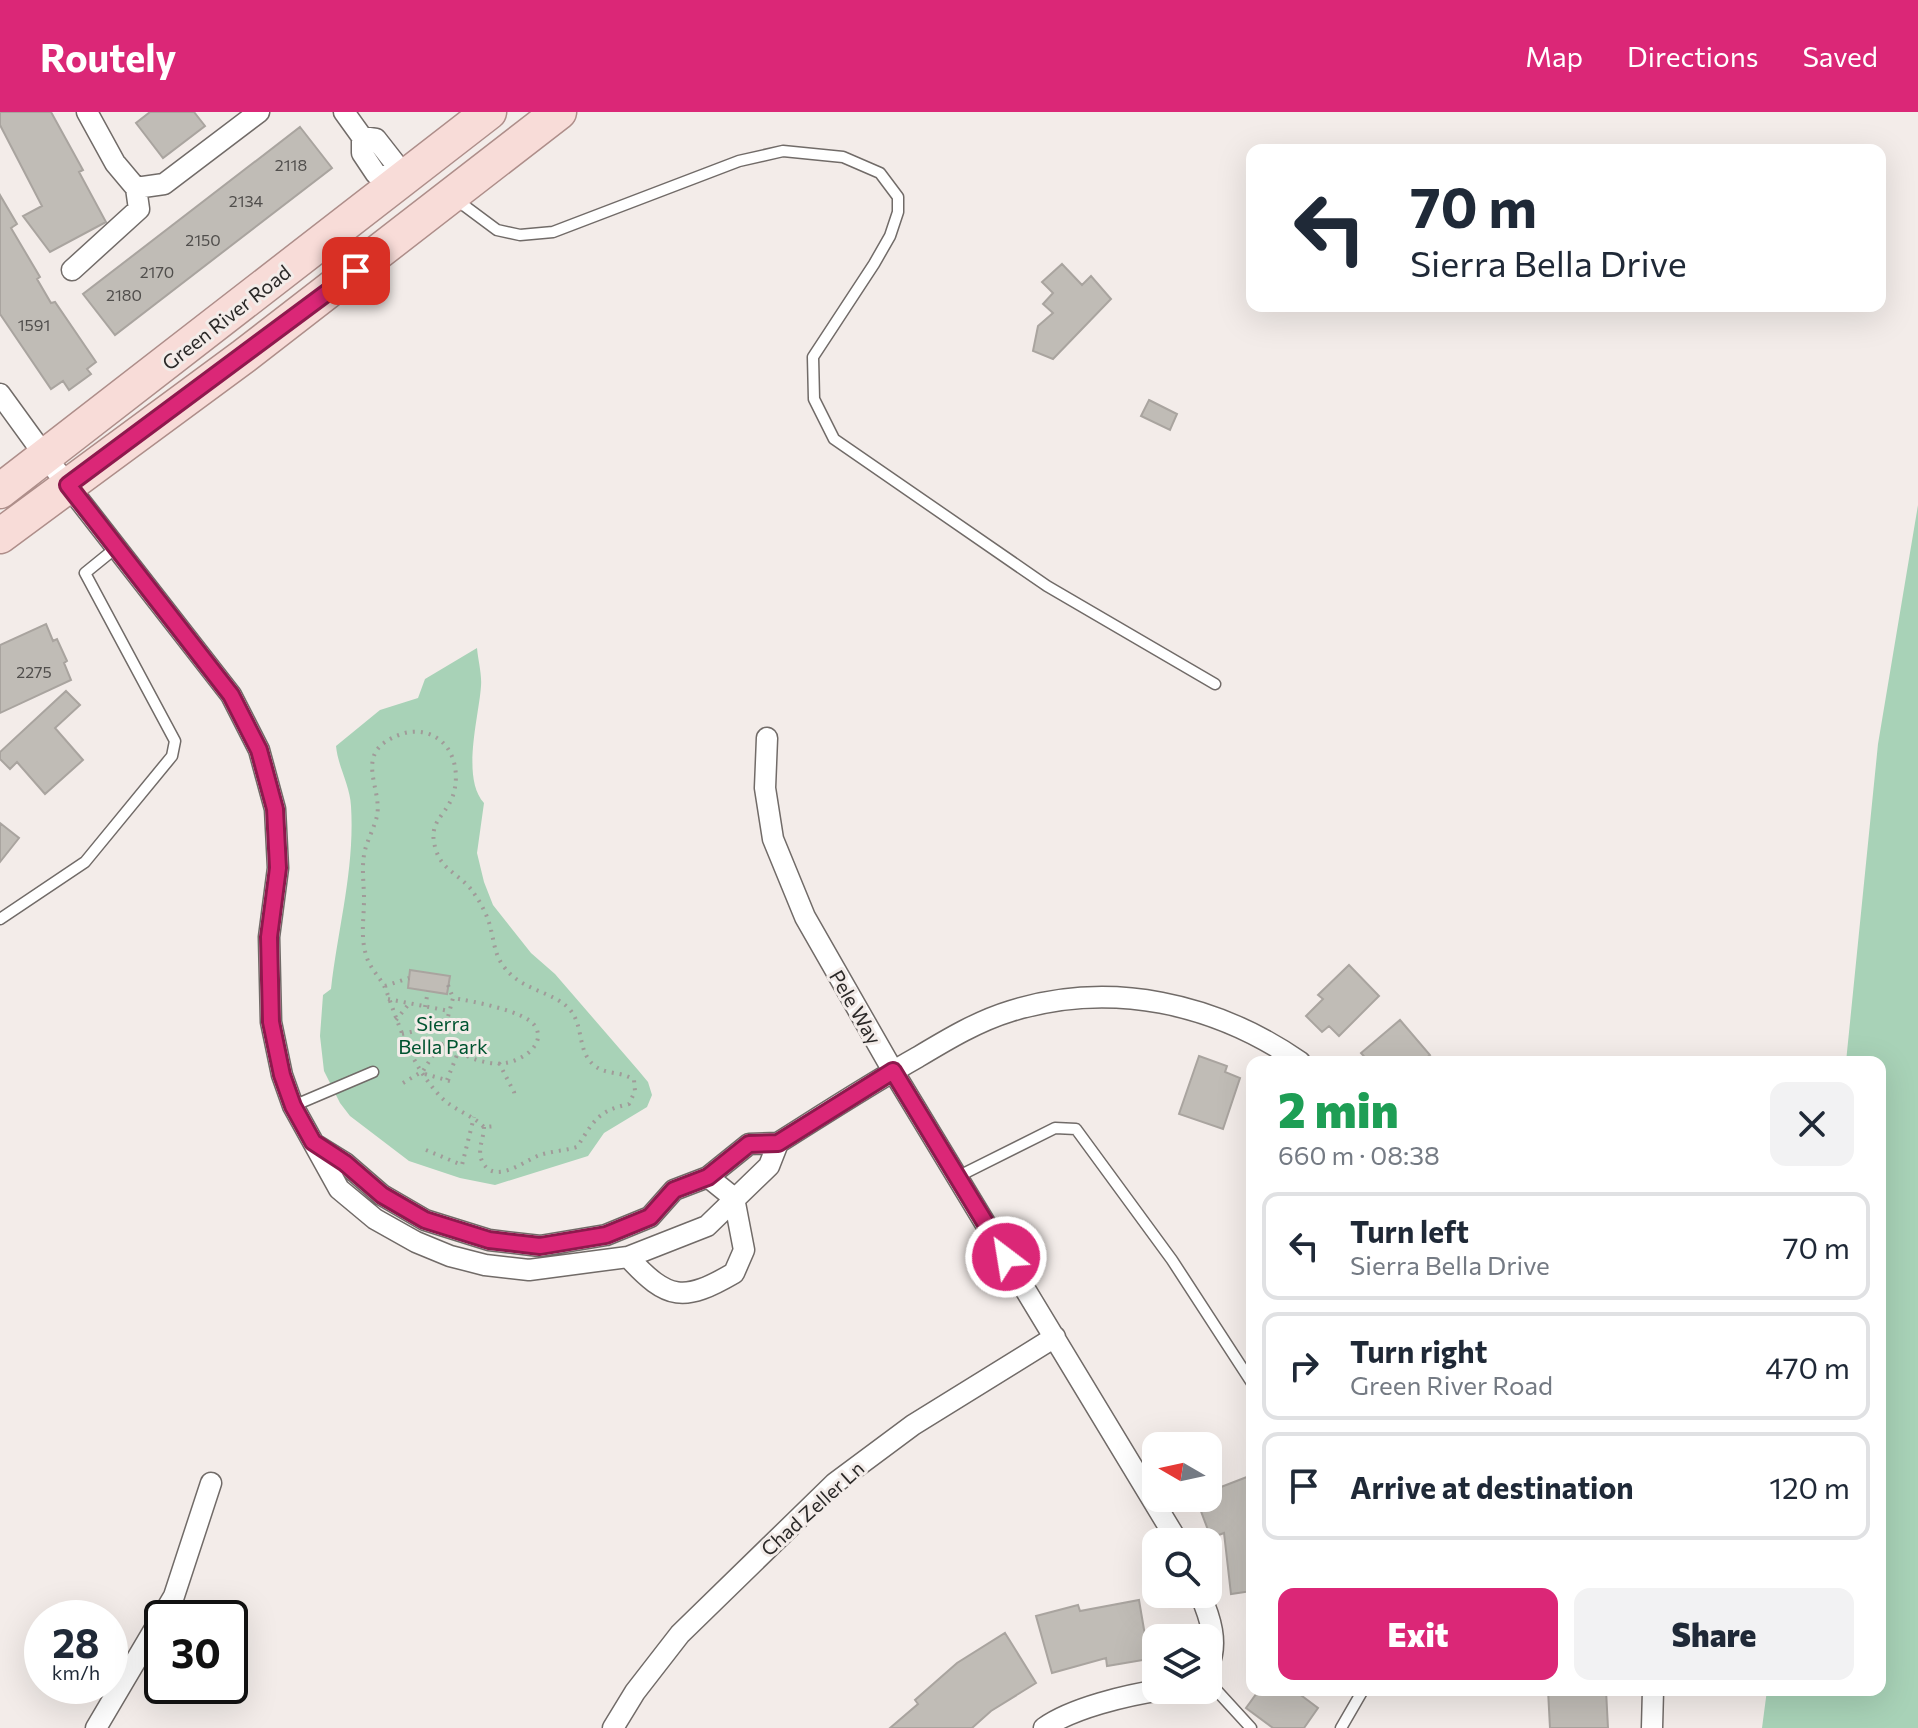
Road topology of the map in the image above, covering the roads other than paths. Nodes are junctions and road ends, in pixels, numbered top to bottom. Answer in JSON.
{"nodes":[{"id":1,"x":87,"y":112,"type":"edge"},
{"id":2,"x":259,"y":112,"type":"edge"},
{"id":3,"x":344,"y":112,"type":"edge"},
{"id":4,"x":489,"y":112,"type":"edge"},
{"id":5,"x":559,"y":112,"type":"edge"},
{"id":6,"x":395,"y":181,"type":"junction"},
{"id":7,"x":136,"y":188,"type":"junction"},
{"id":8,"x":452,"y":197,"type":"junction"},
{"id":9,"x":72,"y":270,"type":"dead end"},
{"id":10,"x":223,"y":371,"type":"junction"},
{"id":11,"x":0,"y":394,"type":"edge"},
{"id":12,"x":45,"y":456,"type":"junction"},
{"id":13,"x":68,"y":485,"type":"junction"},
{"id":14,"x":0,"y":491,"type":"edge"},
{"id":15,"x":0,"y":536,"type":"edge"},
{"id":16,"x":117,"y":547,"type":"junction"},
{"id":17,"x":1215,"y":684,"type":"dead end"},
{"id":18,"x":767,"y":738,"type":"dead end"},
{"id":19,"x":0,"y":919,"type":"edge"},
{"id":20,"x":1290,"y":1056,"type":"edge"},
{"id":21,"x":893,"y":1071,"type":"junction"},
{"id":22,"x":373,"y":1072,"type":"dead end"},
{"id":23,"x":293,"y":1106,"type":"junction"},
{"id":24,"x":313,"y":1142,"type":"junction"},
{"id":25,"x":778,"y":1143,"type":"junction"},
{"id":26,"x":708,"y":1177,"type":"junction"},
{"id":27,"x":957,"y":1177,"type":"junction"},
{"id":28,"x":734,"y":1198,"type":"junction"},
{"id":29,"x":628,"y":1257,"type":"junction"},
{"id":30,"x":1055,"y":1337,"type":"junction"},
{"id":31,"x":1246,"y":1374,"type":"edge"},
{"id":32,"x":211,"y":1483,"type":"dead end"},
{"id":33,"x":1170,"y":1528,"type":"edge"},
{"id":34,"x":1142,"y":1694,"type":"edge"},
{"id":35,"x":1222,"y":1696,"type":"edge"},
{"id":36,"x":1360,"y":1696,"type":"edge"},
{"id":37,"x":1653,"y":1696,"type":"edge"},
{"id":38,"x":96,"y":1728,"type":"edge"},
{"id":39,"x":613,"y":1728,"type":"edge"},
{"id":40,"x":1044,"y":1728,"type":"edge"},
{"id":41,"x":1251,"y":1728,"type":"edge"},
{"id":42,"x":1341,"y":1728,"type":"edge"},
{"id":43,"x":1652,"y":1728,"type":"edge"}],
"edges":[{"from":1,"to":7,"type":"street"},
{"from":2,"to":7,"type":"street"},
{"from":3,"to":6,"type":"street"},
{"from":4,"to":6,"type":"main road","name":"Green River Road"},
{"from":5,"to":8,"type":"main road","name":"Green River Road"},
{"from":6,"to":10,"type":"main road"},
{"from":6,"to":12,"type":"main road","name":"Green River Road"},
{"from":7,"to":9,"type":"street"},
{"from":8,"to":10,"type":"main road","name":"Green River Road"},
{"from":8,"to":17,"type":"lane"},
{"from":10,"to":13,"type":"main road","name":"Green River Road"},
{"from":11,"to":12,"type":"street"},
{"from":12,"to":13,"type":"street"},
{"from":12,"to":14,"type":"main road","name":"Green River Road"},
{"from":13,"to":15,"type":"main road","name":"Green River Road"},
{"from":13,"to":16,"type":"street"},
{"from":16,"to":19,"type":"lane"},
{"from":16,"to":23,"type":"street"},
{"from":18,"to":21,"type":"street","name":"Pele Way"},
{"from":20,"to":21,"type":"street"},
{"from":21,"to":25,"type":"street"},
{"from":21,"to":27,"type":"street","name":"Pele Way"},
{"from":22,"to":23,"type":"lane"},
{"from":23,"to":24,"type":"street"},
{"from":24,"to":26,"type":"street"},
{"from":24,"to":29,"type":"street"},
{"from":25,"to":26,"type":"street"},
{"from":25,"to":28,"type":"street"},
{"from":26,"to":28,"type":"street"},
{"from":27,"to":30,"type":"street","name":"Pele Way"},
{"from":27,"to":31,"type":"lane"},
{"from":28,"to":29,"type":"street"},
{"from":28,"to":29,"type":"street"},
{"from":30,"to":33,"type":"street","name":"Pele Way"},
{"from":30,"to":39,"type":"street","name":"Chad Zeller Ln"},
{"from":32,"to":38,"type":"street"},
{"from":34,"to":40,"type":"street"},
{"from":35,"to":41,"type":"lane"},
{"from":36,"to":42,"type":"lane"},
{"from":37,"to":43,"type":"street"}]}
